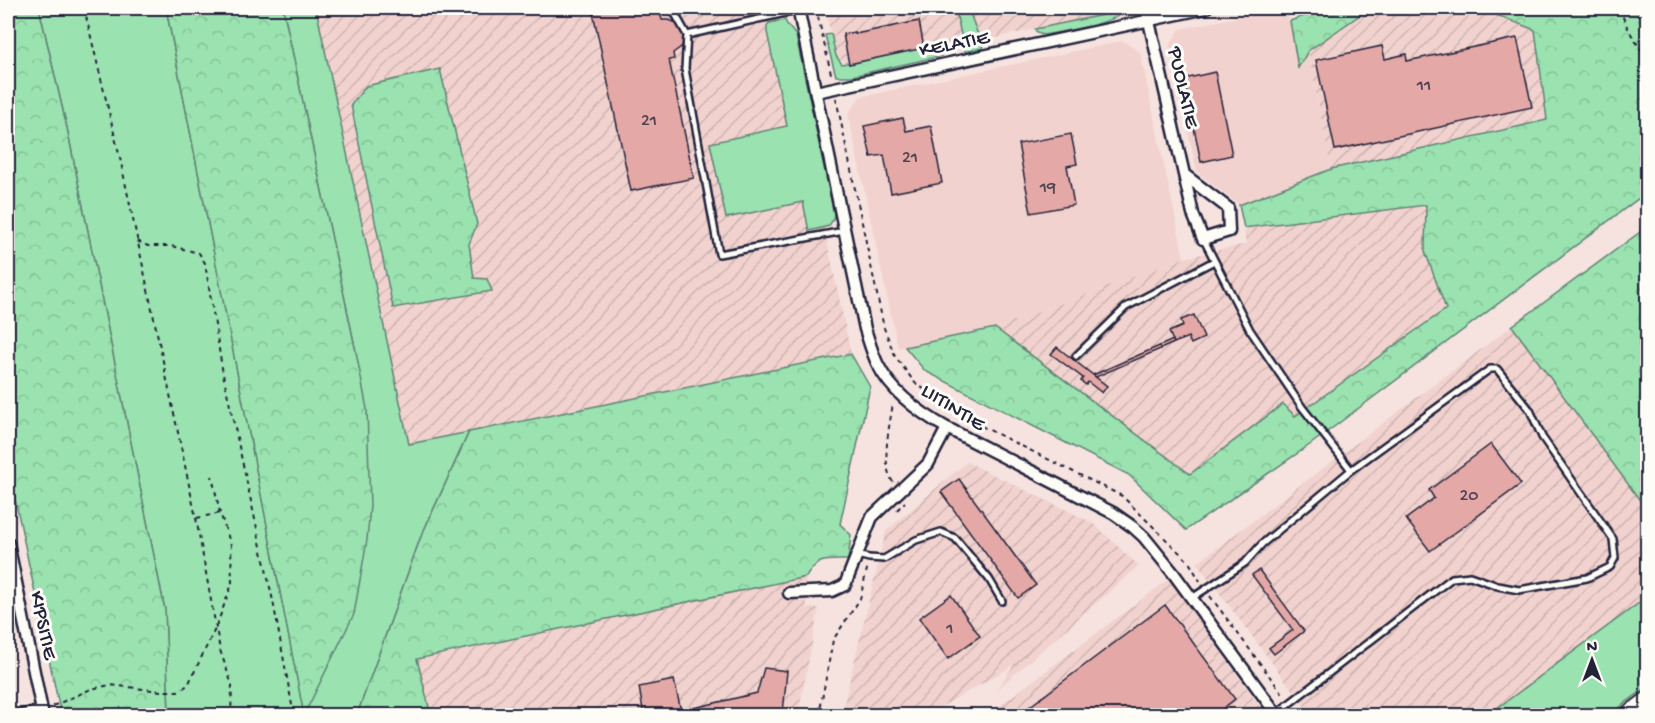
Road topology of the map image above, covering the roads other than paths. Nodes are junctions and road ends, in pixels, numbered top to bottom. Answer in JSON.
{"nodes":[{"id":1,"x":673,"y":8,"type":"edge"},
{"id":2,"x":1146,"y":8,"type":"edge"},
{"id":3,"x":1206,"y":8,"type":"edge"},
{"id":4,"x":798,"y":9,"type":"edge"},
{"id":5,"x":1148,"y":19,"type":"junction"},
{"id":6,"x":687,"y":35,"type":"junction"},
{"id":7,"x":816,"y":92,"type":"junction"},
{"id":8,"x":1186,"y":176,"type":"junction"},
{"id":9,"x":845,"y":231,"type":"junction"},
{"id":10,"x":1203,"y":238,"type":"junction"},
{"id":11,"x":1214,"y":261,"type":"junction"},
{"id":12,"x":1076,"y":356,"type":"dead end"},
{"id":13,"x":947,"y":428,"type":"junction"},
{"id":14,"x":1351,"y":470,"type":"junction"},
{"id":15,"x":8,"y":543,"type":"edge"},
{"id":16,"x":857,"y":555,"type":"junction"},
{"id":17,"x":789,"y":593,"type":"dead end"},
{"id":18,"x":1192,"y":598,"type":"junction"},
{"id":19,"x":1002,"y":601,"type":"dead end"},
{"id":20,"x":1647,"y":699,"type":"edge"},
{"id":21,"x":43,"y":713,"type":"edge"},
{"id":22,"x":1277,"y":714,"type":"edge"},
{"id":23,"x":19,"y":716,"type":"edge"},
{"id":24,"x":1625,"y":716,"type":"edge"}],
"edges":[{"from":1,"to":6,"type":"lane"},
{"from":2,"to":5,"type":"street","name":"PUOLATIE"},
{"from":3,"to":5,"type":"street","name":"KELATIE"},
{"from":4,"to":6,"type":"lane"},
{"from":4,"to":7,"type":"street","name":"LIITINTIE"},
{"from":5,"to":7,"type":"street","name":"KELATIE"},
{"from":5,"to":8,"type":"street","name":"PUOLATIE"},
{"from":6,"to":9,"type":"lane"},
{"from":7,"to":9,"type":"street","name":"LIITINTIE"},
{"from":8,"to":10,"type":"street","name":"PUOLATIE"},
{"from":8,"to":10,"type":"street"},
{"from":9,"to":13,"type":"street","name":"LIITINTIE"},
{"from":10,"to":11,"type":"lane"},
{"from":11,"to":12,"type":"lane"},
{"from":11,"to":14,"type":"lane"},
{"from":13,"to":16,"type":"street"},
{"from":13,"to":18,"type":"street","name":"LIITINTIE"},
{"from":14,"to":18,"type":"lane"},
{"from":14,"to":22,"type":"lane"},
{"from":15,"to":21,"type":"street","name":"KIPSITIE"},
{"from":16,"to":17,"type":"street"},
{"from":16,"to":19,"type":"lane"},
{"from":18,"to":22,"type":"street","name":"LIITINTIE"},
{"from":20,"to":24,"type":"street"},
{"from":21,"to":23,"type":"street"}]}
